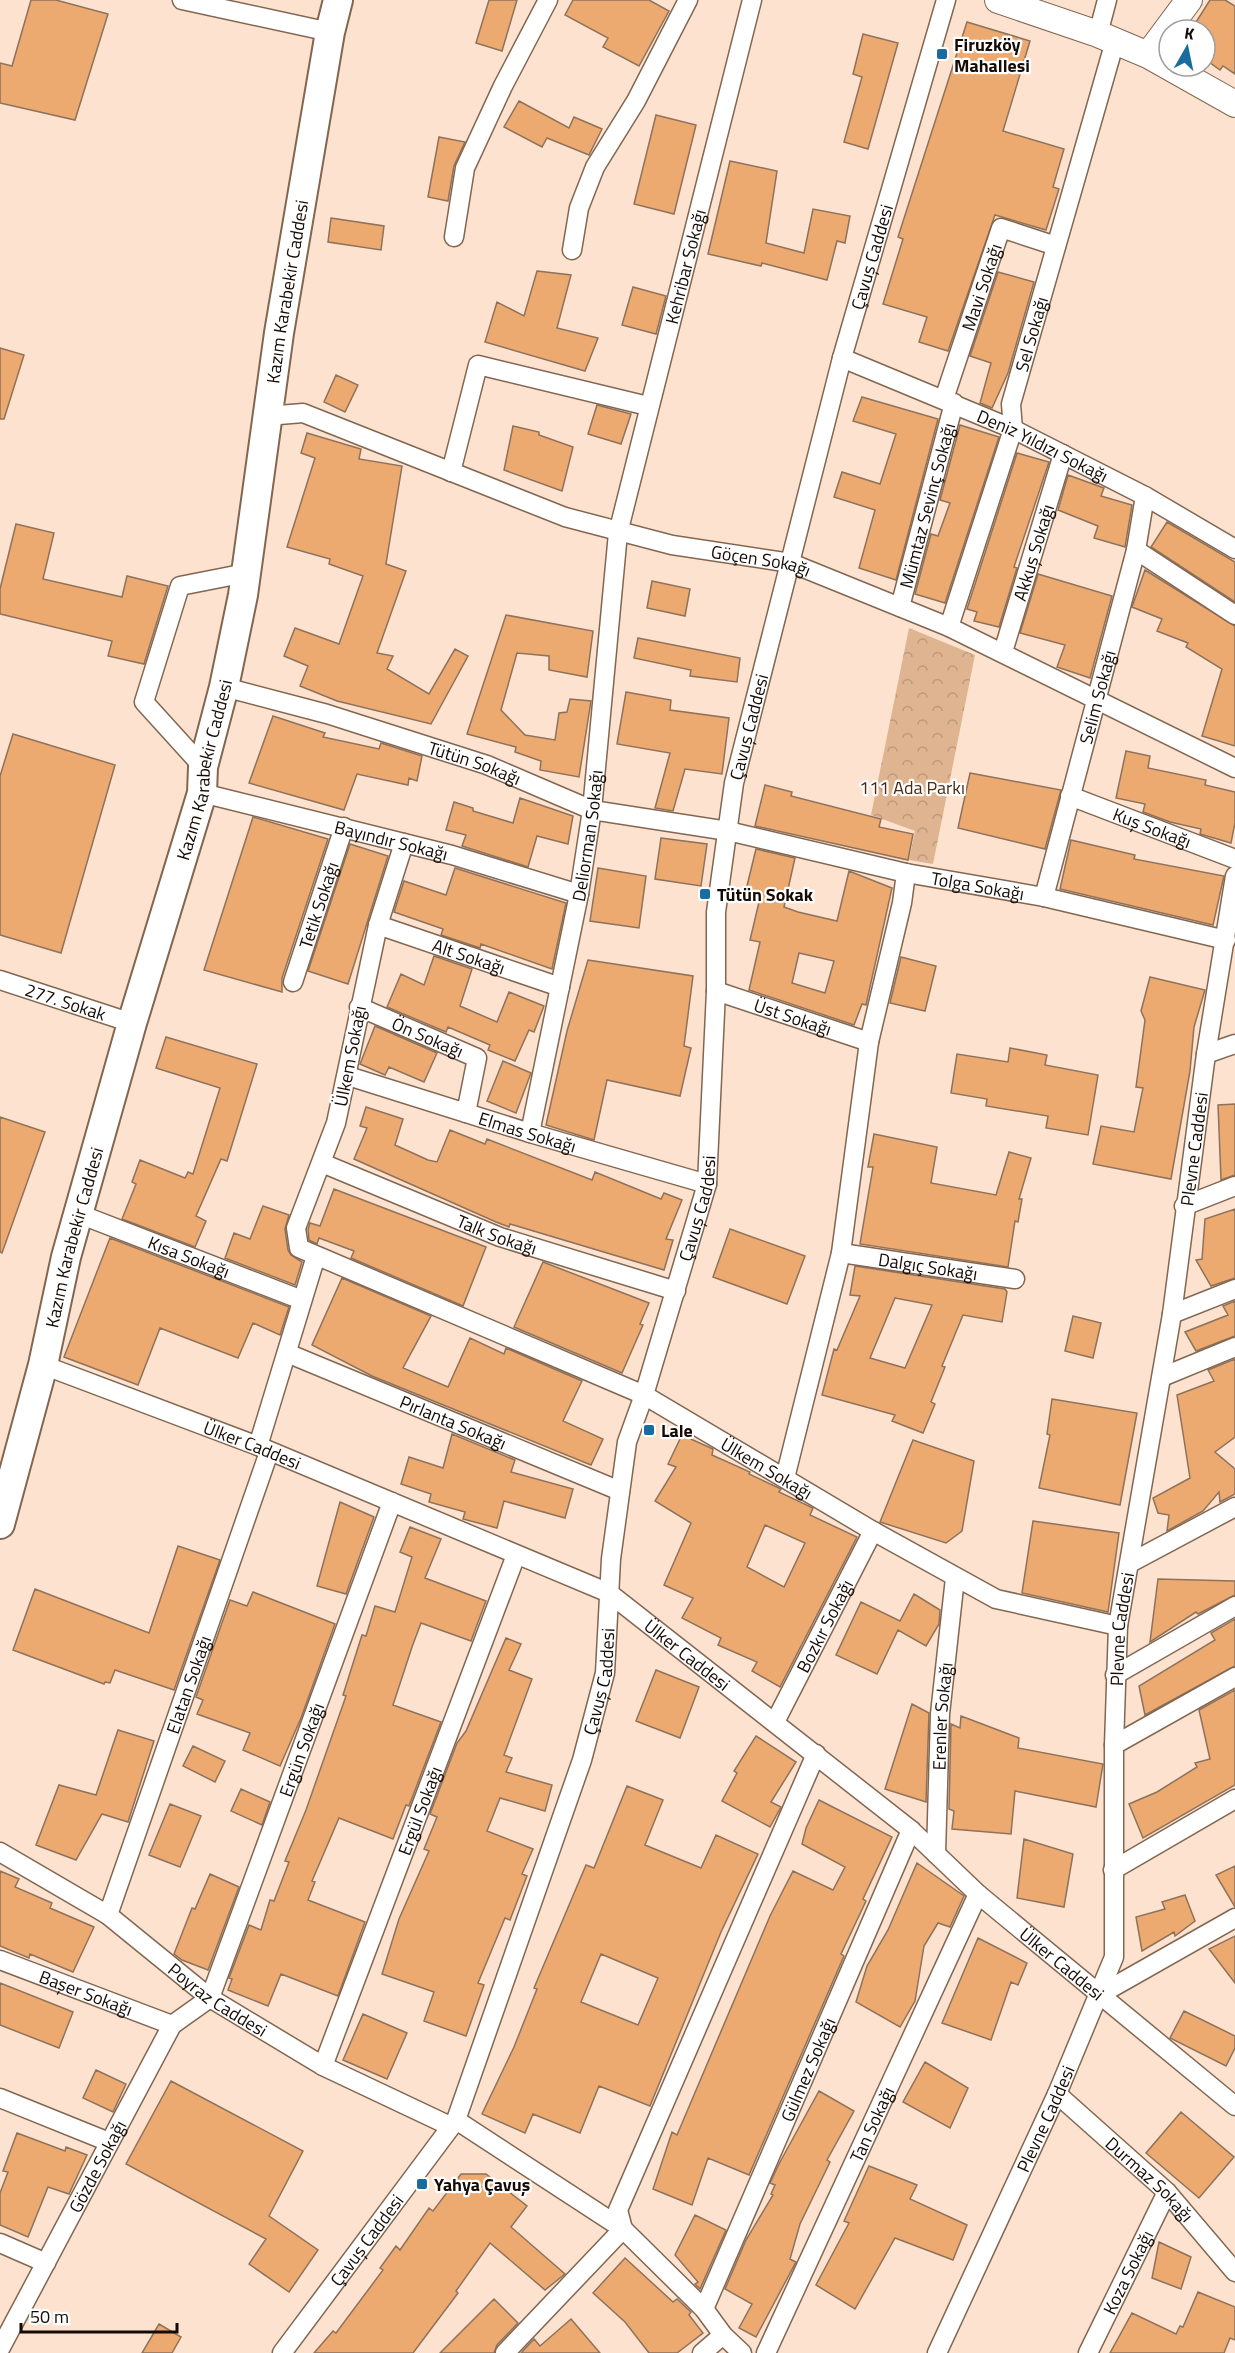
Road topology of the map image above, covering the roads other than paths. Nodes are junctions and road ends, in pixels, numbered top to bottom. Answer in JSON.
{"nodes":[{"id":1,"x":182,"y":0,"type":"edge"},
{"id":2,"x":338,"y":0,"type":"edge"},
{"id":3,"x":548,"y":0,"type":"edge"},
{"id":4,"x":688,"y":0,"type":"edge"},
{"id":5,"x":752,"y":0,"type":"edge"},
{"id":6,"x":946,"y":0,"type":"edge"},
{"id":7,"x":998,"y":0,"type":"edge"},
{"id":8,"x":1107,"y":0,"type":"edge"},
{"id":9,"x":1189,"y":0,"type":"edge"},
{"id":10,"x":330,"y":32,"type":"junction"},
{"id":11,"x":1107,"y":38,"type":"junction"},
{"id":12,"x":1148,"y":55,"type":"junction"},
{"id":13,"x":1235,"y":104,"type":"edge"},
{"id":14,"x":454,"y":237,"type":"dead end"},
{"id":15,"x":1056,"y":246,"type":"junction"},
{"id":16,"x":572,"y":250,"type":"dead end"},
{"id":17,"x":842,"y":358,"type":"junction"},
{"id":18,"x":949,"y":401,"type":"junction"},
{"id":19,"x":648,"y":406,"type":"junction"},
{"id":20,"x":267,"y":416,"type":"junction"},
{"id":21,"x":1013,"y":429,"type":"junction"},
{"id":22,"x":1063,"y":454,"type":"junction"},
{"id":23,"x":451,"y":472,"type":"junction"},
{"id":24,"x":1145,"y":496,"type":"junction"},
{"id":25,"x":618,"y":532,"type":"junction"},
{"id":26,"x":1235,"y":549,"type":"edge"},
{"id":27,"x":1136,"y":550,"type":"junction"},
{"id":28,"x":791,"y":563,"type":"junction"},
{"id":29,"x":246,"y":573,"type":"junction"},
{"id":30,"x":900,"y":607,"type":"junction"},
{"id":31,"x":1235,"y":615,"type":"edge"},
{"id":32,"x":949,"y":627,"type":"junction"},
{"id":33,"x":1004,"y":652,"type":"junction"},
{"id":34,"x":224,"y":687,"type":"junction"},
{"id":35,"x":1094,"y":700,"type":"junction"},
{"id":36,"x":1235,"y":768,"type":"edge"},
{"id":37,"x":202,"y":780,"type":"junction"},
{"id":38,"x":1070,"y":796,"type":"junction"},
{"id":39,"x":592,"y":810,"type":"junction"},
{"id":40,"x":344,"y":826,"type":"junction"},
{"id":41,"x":728,"y":831,"type":"junction"},
{"id":42,"x":404,"y":843,"type":"junction"},
{"id":43,"x":1235,"y":859,"type":"edge"},
{"id":44,"x":906,"y":873,"type":"junction"},
{"id":45,"x":1235,"y":876,"type":"edge"},
{"id":46,"x":579,"y":894,"type":"junction"},
{"id":47,"x":1044,"y":897,"type":"junction"},
{"id":48,"x":378,"y":925,"type":"junction"},
{"id":49,"x":1226,"y":940,"type":"junction"},
{"id":50,"x":0,"y":980,"type":"edge"},
{"id":51,"x":292,"y":982,"type":"dead end"},
{"id":52,"x":560,"y":987,"type":"junction"},
{"id":53,"x":716,"y":991,"type":"junction"},
{"id":54,"x":359,"y":1007,"type":"junction"},
{"id":55,"x":132,"y":1023,"type":"junction"},
{"id":56,"x":869,"y":1042,"type":"junction"},
{"id":57,"x":1235,"y":1044,"type":"edge"},
{"id":58,"x":1206,"y":1054,"type":"junction"},
{"id":59,"x":348,"y":1076,"type":"junction"},
{"id":60,"x":466,"y":1113,"type":"junction"},
{"id":61,"x":530,"y":1133,"type":"junction"},
{"id":62,"x":322,"y":1163,"type":"junction"},
{"id":63,"x":707,"y":1184,"type":"junction"},
{"id":64,"x":1235,"y":1186,"type":"edge"},
{"id":65,"x":1184,"y":1206,"type":"junction"},
{"id":66,"x":79,"y":1214,"type":"junction"},
{"id":67,"x":841,"y":1253,"type":"junction"},
{"id":68,"x":316,"y":1256,"type":"junction"},
{"id":69,"x":1016,"y":1279,"type":"dead end"},
{"id":70,"x":1235,"y":1289,"type":"edge"},
{"id":71,"x":676,"y":1291,"type":"junction"},
{"id":72,"x":302,"y":1300,"type":"junction"},
{"id":73,"x":1172,"y":1314,"type":"junction"},
{"id":74,"x":1235,"y":1347,"type":"edge"},
{"id":75,"x":287,"y":1353,"type":"junction"},
{"id":76,"x":43,"y":1365,"type":"junction"},
{"id":77,"x":1162,"y":1377,"type":"junction"},
{"id":78,"x":644,"y":1395,"type":"junction"},
{"id":79,"x":264,"y":1449,"type":"junction"},
{"id":80,"x":785,"y":1478,"type":"junction"},
{"id":81,"x":620,"y":1491,"type":"junction"},
{"id":82,"x":392,"y":1502,"type":"junction"},
{"id":83,"x":1235,"y":1507,"type":"edge"},
{"id":84,"x":0,"y":1524,"type":"edge"},
{"id":85,"x":873,"y":1531,"type":"junction"},
{"id":86,"x":516,"y":1555,"type":"junction"},
{"id":87,"x":1130,"y":1563,"type":"junction"},
{"id":88,"x":955,"y":1578,"type":"junction"},
{"id":89,"x":609,"y":1593,"type":"junction"},
{"id":90,"x":1235,"y":1606,"type":"edge"},
{"id":91,"x":1118,"y":1626,"type":"junction"},
{"id":92,"x":1115,"y":1675,"type":"junction"},
{"id":93,"x":1235,"y":1677,"type":"edge"},
{"id":94,"x":775,"y":1722,"type":"junction"},
{"id":95,"x":1114,"y":1745,"type":"junction"},
{"id":96,"x":816,"y":1754,"type":"junction"},
{"id":97,"x":1235,"y":1799,"type":"edge"},
{"id":98,"x":910,"y":1830,"type":"junction"},
{"id":99,"x":0,"y":1851,"type":"edge"},
{"id":100,"x":936,"y":1854,"type":"junction"},
{"id":101,"x":1113,"y":1870,"type":"junction"},
{"id":102,"x":978,"y":1894,"type":"junction"},
{"id":103,"x":108,"y":1915,"type":"junction"},
{"id":104,"x":1235,"y":1918,"type":"edge"},
{"id":105,"x":0,"y":1960,"type":"edge"},
{"id":106,"x":1099,"y":1995,"type":"junction"},
{"id":107,"x":210,"y":1998,"type":"junction"},
{"id":108,"x":172,"y":2025,"type":"junction"},
{"id":109,"x":323,"y":2066,"type":"junction"},
{"id":110,"x":1057,"y":2094,"type":"junction"},
{"id":111,"x":0,"y":2098,"type":"edge"},
{"id":112,"x":1235,"y":2106,"type":"edge"},
{"id":113,"x":453,"y":2123,"type":"junction"},
{"id":114,"x":109,"y":2142,"type":"junction"},
{"id":115,"x":1167,"y":2192,"type":"junction"},
{"id":116,"x":624,"y":2229,"type":"junction"},
{"id":117,"x":0,"y":2243,"type":"edge"},
{"id":118,"x":46,"y":2263,"type":"junction"},
{"id":119,"x":1235,"y":2272,"type":"edge"},
{"id":120,"x":704,"y":2309,"type":"junction"},
{"id":121,"x":723,"y":2335,"type":"junction"},
{"id":122,"x":0,"y":2349,"type":"edge"},
{"id":123,"x":282,"y":2353,"type":"edge"},
{"id":124,"x":506,"y":2353,"type":"edge"},
{"id":125,"x":702,"y":2353,"type":"edge"},
{"id":126,"x":742,"y":2353,"type":"edge"},
{"id":127,"x":766,"y":2353,"type":"edge"},
{"id":128,"x":937,"y":2353,"type":"edge"},
{"id":129,"x":1088,"y":2353,"type":"edge"}],
"edges":[{"from":1,"to":10,"type":"street"},
{"from":2,"to":10,"type":"main road","name":"Kazım Karabekir Caddesi"},
{"from":3,"to":14,"type":"street"},
{"from":4,"to":16,"type":"street"},
{"from":5,"to":19,"type":"street","name":"Kehribar Sokağı"},
{"from":6,"to":17,"type":"street","name":"Çavuş Caddesi"},
{"from":7,"to":11,"type":"main road"},
{"from":8,"to":11,"type":"street","name":"Sel Sokağı"},
{"from":9,"to":12,"type":"main road"},
{"from":10,"to":20,"type":"main road","name":"Kazım Karabekir Caddesi"},
{"from":11,"to":12,"type":"main road"},
{"from":11,"to":15,"type":"street","name":"Sel Sokağı"},
{"from":12,"to":13,"type":"main road"},
{"from":15,"to":18,"type":"street","name":"Mavi Sokağı"},
{"from":15,"to":21,"type":"street","name":"Sel Sokağı"},
{"from":17,"to":18,"type":"street","name":"Deniz Yıldızı Sokağı"},
{"from":17,"to":28,"type":"street","name":"Çavuş Caddesi"},
{"from":18,"to":21,"type":"street","name":"Deniz Yıldızı Sokağı"},
{"from":18,"to":30,"type":"street","name":"Mümtaz Sevinç Sokağı"},
{"from":19,"to":23,"type":"street"},
{"from":19,"to":25,"type":"street","name":"Kehribar Sokağı"},
{"from":20,"to":23,"type":"street","name":"Göçen Sokağı"},
{"from":20,"to":29,"type":"main road","name":"Kazım Karabekir Caddesi"},
{"from":21,"to":22,"type":"street","name":"Deniz Yıldızı Sokağı"},
{"from":21,"to":32,"type":"street","name":"Sel Sokağı"},
{"from":22,"to":24,"type":"street","name":"Deniz Yıldızı Sokağı"},
{"from":22,"to":33,"type":"street","name":"Akkuş Sokağı"},
{"from":23,"to":25,"type":"street","name":"Göçen Sokağı"},
{"from":24,"to":26,"type":"street","name":"Deniz Yıldızı Sokağı"},
{"from":24,"to":27,"type":"street","name":"Selim Sokağı"},
{"from":25,"to":28,"type":"street","name":"Göçen Sokağı"},
{"from":25,"to":39,"type":"street","name":"Deliorman Sokağı"},
{"from":27,"to":31,"type":"street"},
{"from":27,"to":35,"type":"street","name":"Selim Sokağı"},
{"from":28,"to":30,"type":"street","name":"Göçen Sokağı"},
{"from":28,"to":41,"type":"street","name":"Çavuş Caddesi"},
{"from":29,"to":34,"type":"main road","name":"Kazım Karabekir Caddesi"},
{"from":29,"to":37,"type":"street"},
{"from":30,"to":32,"type":"street","name":"Göçen Sokağı"},
{"from":32,"to":33,"type":"street","name":"Göçen Sokağı"},
{"from":33,"to":35,"type":"street","name":"Göçen Sokağı"},
{"from":34,"to":37,"type":"main road","name":"Kazım Karabekir Caddesi"},
{"from":34,"to":39,"type":"street","name":"Tütün Sokağı"},
{"from":35,"to":36,"type":"street","name":"Göçen Sokağı"},
{"from":35,"to":38,"type":"street","name":"Selim Sokağı"},
{"from":37,"to":40,"type":"street","name":"Bayındır Sokağı"},
{"from":37,"to":55,"type":"main road","name":"Kazım Karabekir Caddesi"},
{"from":38,"to":43,"type":"street","name":"Kuş Sokağı"},
{"from":38,"to":47,"type":"street","name":"Selim Sokağı"},
{"from":39,"to":41,"type":"street","name":"Tütün Sokağı"},
{"from":39,"to":46,"type":"street","name":"Deliorman Sokağı"},
{"from":40,"to":42,"type":"street","name":"Bayındır Sokağı"},
{"from":40,"to":51,"type":"street","name":"Tetik Sokağı"},
{"from":41,"to":44,"type":"street","name":"Tolga Sokağı"},
{"from":41,"to":53,"type":"street","name":"Çavuş Caddesi"},
{"from":42,"to":46,"type":"street","name":"Bayındır Sokağı"},
{"from":42,"to":48,"type":"street","name":"Ülkem Sokağı"},
{"from":44,"to":47,"type":"street","name":"Tolga Sokağı"},
{"from":44,"to":56,"type":"street"},
{"from":45,"to":49,"type":"street","name":"Plevne Caddesi"},
{"from":46,"to":52,"type":"street","name":"Deliorman Sokağı"},
{"from":47,"to":49,"type":"street","name":"Tolga Sokağı"},
{"from":48,"to":52,"type":"street","name":"Alt Sokağı"},
{"from":48,"to":54,"type":"street","name":"Ülkem Sokağı"},
{"from":49,"to":58,"type":"street","name":"Plevne Caddesi"},
{"from":50,"to":55,"type":"street","name":"277. Sokak"},
{"from":52,"to":61,"type":"street","name":"Deliorman Sokağı"},
{"from":53,"to":56,"type":"street","name":"Üst Sokağı"},
{"from":53,"to":63,"type":"street","name":"Çavuş Caddesi"},
{"from":54,"to":59,"type":"street","name":"Ülkem Sokağı"},
{"from":54,"to":60,"type":"street","name":"Ön Sokağı"},
{"from":55,"to":66,"type":"main road","name":"Kazım Karabekir Caddesi"},
{"from":56,"to":67,"type":"street"},
{"from":57,"to":58,"type":"street"},
{"from":58,"to":65,"type":"street","name":"Plevne Caddesi"},
{"from":59,"to":60,"type":"street","name":"Elmas Sokağı"},
{"from":59,"to":62,"type":"street","name":"Ülkem Sokağı"},
{"from":60,"to":61,"type":"street","name":"Elmas Sokağı"},
{"from":61,"to":63,"type":"street","name":"Elmas Sokağı"},
{"from":62,"to":68,"type":"street","name":"Ülkem Sokağı"},
{"from":62,"to":71,"type":"street","name":"Talk Sokağı"},
{"from":63,"to":71,"type":"street","name":"Çavuş Caddesi"},
{"from":64,"to":65,"type":"street"},
{"from":65,"to":73,"type":"street","name":"Plevne Caddesi"},
{"from":66,"to":72,"type":"street","name":"Kısa Sokağı"},
{"from":66,"to":76,"type":"main road","name":"Kazım Karabekir Caddesi"},
{"from":67,"to":69,"type":"street","name":"Dalgıç Sokağı"},
{"from":67,"to":80,"type":"street"},
{"from":68,"to":72,"type":"street"},
{"from":68,"to":78,"type":"street","name":"Ülkem Sokağı"},
{"from":70,"to":73,"type":"street"},
{"from":71,"to":78,"type":"street","name":"Çavuş Caddesi"},
{"from":72,"to":75,"type":"street"},
{"from":73,"to":77,"type":"street","name":"Plevne Caddesi"},
{"from":74,"to":77,"type":"street"},
{"from":75,"to":79,"type":"street"},
{"from":75,"to":81,"type":"street","name":"Pırlanta Sokağı"},
{"from":76,"to":79,"type":"street","name":"Ülker Caddesi"},
{"from":76,"to":84,"type":"main road","name":"Kazım Karabekir Caddesi"},
{"from":77,"to":87,"type":"street","name":"Plevne Caddesi"},
{"from":78,"to":80,"type":"street","name":"Ülkem Sokağı"},
{"from":78,"to":81,"type":"street","name":"Çavuş Caddesi"},
{"from":79,"to":82,"type":"street","name":"Ülker Caddesi"},
{"from":79,"to":103,"type":"street","name":"Elatan Sokağı"},
{"from":80,"to":85,"type":"street","name":"Ülkem Sokağı"},
{"from":81,"to":89,"type":"street","name":"Çavuş Caddesi"},
{"from":82,"to":86,"type":"street","name":"Ülker Caddesi"},
{"from":82,"to":107,"type":"street","name":"Ergün Sokağı"},
{"from":83,"to":87,"type":"street"},
{"from":85,"to":88,"type":"street","name":"Ülkem Sokağı"},
{"from":85,"to":94,"type":"street","name":"Bozkır Sokağı"},
{"from":86,"to":89,"type":"street","name":"Ülker Caddesi"},
{"from":86,"to":109,"type":"street","name":"Ergül Sokağı"},
{"from":87,"to":91,"type":"street","name":"Plevne Caddesi"},
{"from":88,"to":91,"type":"street","name":"Ülkem Sokağı"},
{"from":88,"to":100,"type":"street","name":"Erenler Sokağı"},
{"from":89,"to":94,"type":"street","name":"Ülker Caddesi"},
{"from":89,"to":113,"type":"street","name":"Çavuş Caddesi"},
{"from":90,"to":92,"type":"street"},
{"from":91,"to":92,"type":"street","name":"Plevne Caddesi"},
{"from":92,"to":95,"type":"street","name":"Plevne Caddesi"},
{"from":93,"to":95,"type":"street"},
{"from":94,"to":96,"type":"street","name":"Ülker Caddesi"},
{"from":95,"to":101,"type":"street","name":"Plevne Caddesi"},
{"from":96,"to":98,"type":"street","name":"Ülker Caddesi"},
{"from":96,"to":116,"type":"street"},
{"from":97,"to":101,"type":"street"},
{"from":98,"to":100,"type":"street","name":"Ülker Caddesi"},
{"from":98,"to":120,"type":"street","name":"Gülmez Sokağı"},
{"from":99,"to":103,"type":"street","name":"Poyraz Caddesi"},
{"from":100,"to":102,"type":"street","name":"Ülker Caddesi"},
{"from":101,"to":106,"type":"street","name":"Plevne Caddesi"},
{"from":102,"to":106,"type":"street","name":"Ülker Caddesi"},
{"from":102,"to":127,"type":"street","name":"Tan Sokağı"},
{"from":103,"to":107,"type":"street","name":"Poyraz Caddesi"},
{"from":104,"to":106,"type":"street"},
{"from":105,"to":108,"type":"street","name":"Başer Sokağı"},
{"from":106,"to":110,"type":"street","name":"Plevne Caddesi"},
{"from":106,"to":112,"type":"street","name":"Ülker Caddesi"},
{"from":107,"to":108,"type":"street","name":"Gözde Sokağı"},
{"from":107,"to":109,"type":"street","name":"Poyraz Caddesi"},
{"from":108,"to":114,"type":"street","name":"Gözde Sokağı"},
{"from":109,"to":113,"type":"street","name":"Poyraz Caddesi"},
{"from":110,"to":115,"type":"street","name":"Durmaz Sokağı"},
{"from":110,"to":128,"type":"street","name":"Plevne Caddesi"},
{"from":111,"to":114,"type":"street"},
{"from":113,"to":116,"type":"street","name":"Poyraz Caddesi"},
{"from":113,"to":123,"type":"street","name":"Çavuş Caddesi"},
{"from":114,"to":118,"type":"street","name":"Gözde Sokağı"},
{"from":115,"to":119,"type":"street","name":"Durmaz Sokağı"},
{"from":115,"to":129,"type":"street","name":"Koza Sokağı"},
{"from":116,"to":120,"type":"street","name":"Poyraz Caddesi"},
{"from":116,"to":124,"type":"street"},
{"from":117,"to":118,"type":"street"},
{"from":118,"to":122,"type":"street","name":"Gözde Sokağı"},
{"from":120,"to":121,"type":"street","name":"Poyraz Caddesi"},
{"from":121,"to":125,"type":"street"},
{"from":121,"to":126,"type":"street","name":"Poyraz Caddesi"}]}
